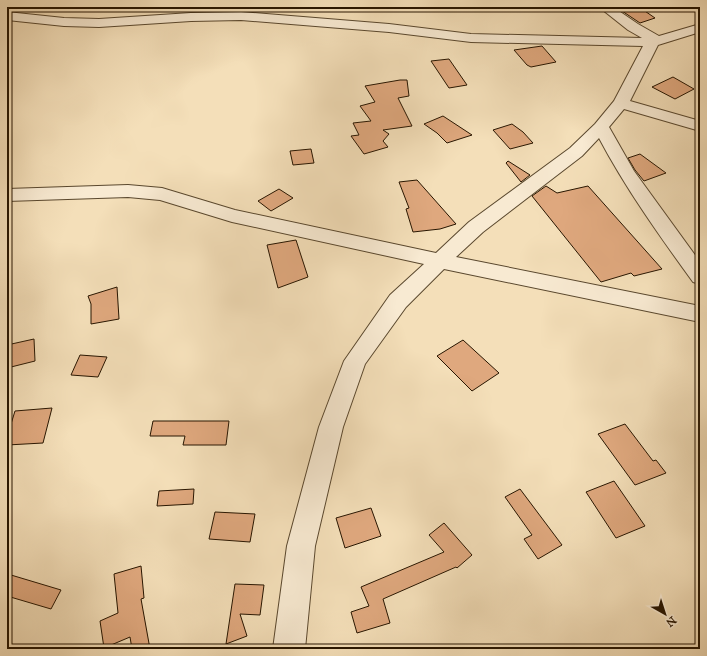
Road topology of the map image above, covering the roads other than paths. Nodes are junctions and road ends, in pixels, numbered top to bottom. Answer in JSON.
{"nodes":[{"id":1,"x":605,"y":7,"type":"edge"},
{"id":2,"x":7,"y":16,"type":"edge"},
{"id":3,"x":700,"y":28,"type":"edge"},
{"id":4,"x":654,"y":41,"type":"junction"},
{"id":5,"x":621,"y":103,"type":"junction"},
{"id":6,"x":700,"y":126,"type":"edge"},
{"id":7,"x":601,"y":127,"type":"junction"},
{"id":8,"x":7,"y":195,"type":"edge"},
{"id":9,"x":440,"y":261,"type":"junction"},
{"id":10,"x":700,"y":277,"type":"edge"},
{"id":11,"x":700,"y":314,"type":"edge"},
{"id":12,"x":289,"y":649,"type":"edge"}],
"edges":[{"from":1,"to":4,"type":"street"},
{"from":2,"to":4,"type":"street"},
{"from":3,"to":4,"type":"street"},
{"from":4,"to":5,"type":"street"},
{"from":5,"to":6,"type":"street"},
{"from":5,"to":7,"type":"street"},
{"from":7,"to":9,"type":"street"},
{"from":7,"to":10,"type":"street"},
{"from":8,"to":9,"type":"street"},
{"from":9,"to":11,"type":"street"},
{"from":9,"to":12,"type":"street"}]}
